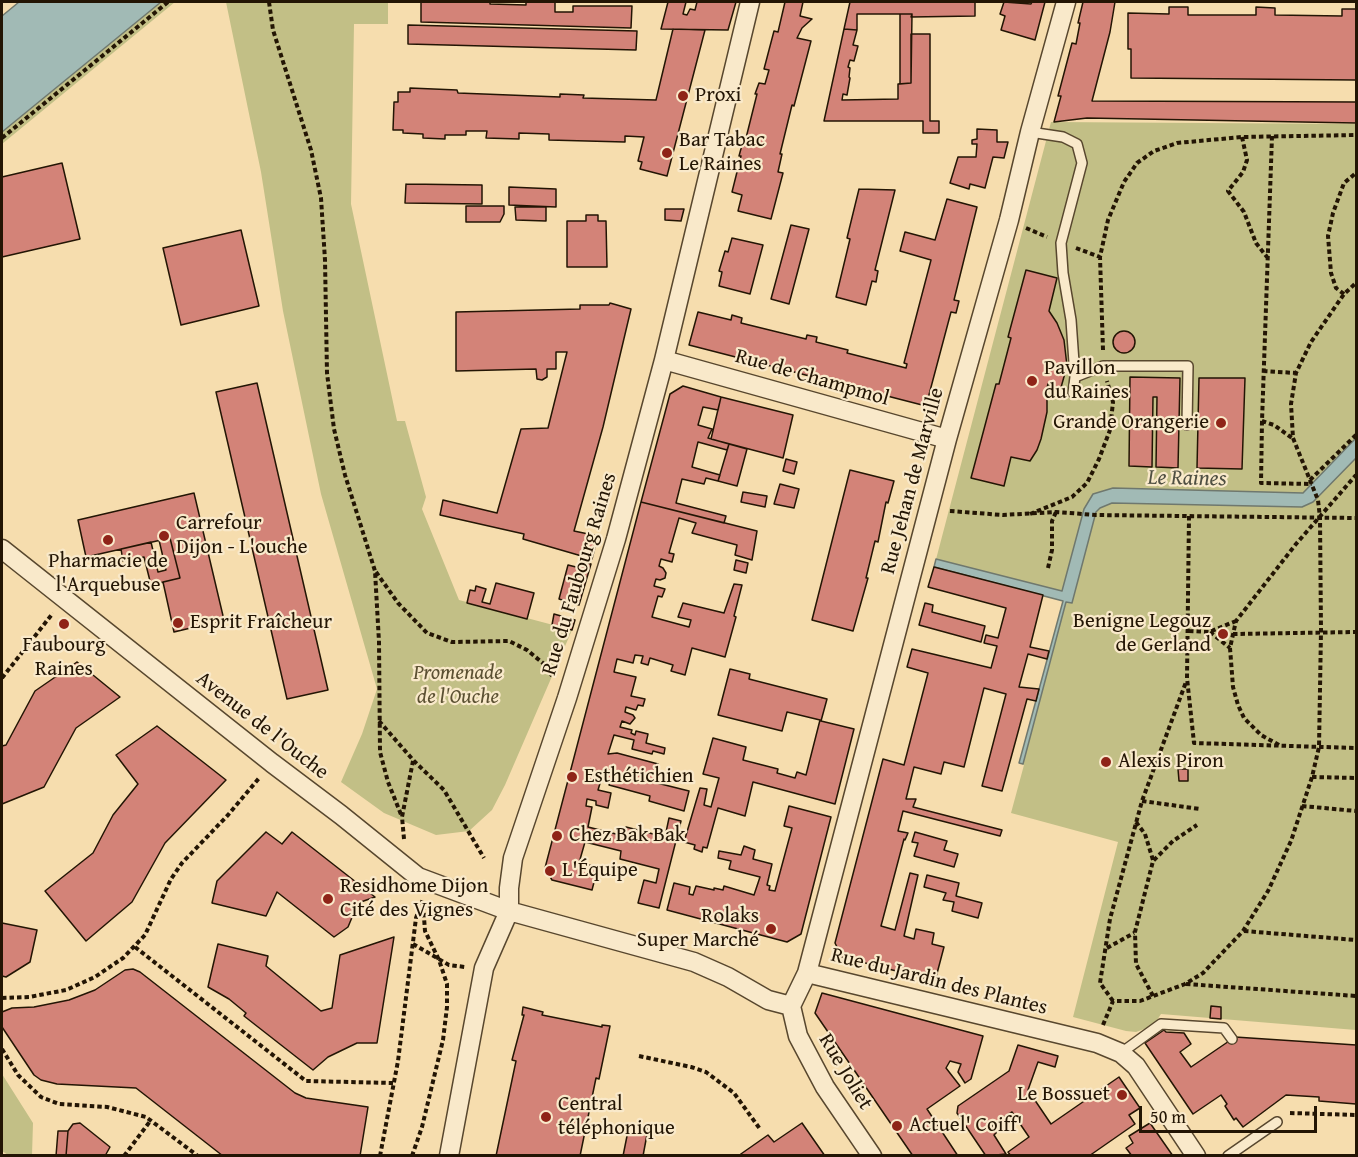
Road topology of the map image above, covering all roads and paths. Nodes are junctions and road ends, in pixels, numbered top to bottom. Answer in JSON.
{"nodes":[{"id":1,"x":168,"y":2,"type":"edge"},
{"id":2,"x":269,"y":2,"type":"edge"},
{"id":3,"x":750,"y":2,"type":"edge"},
{"id":4,"x":1066,"y":2,"type":"edge"},
{"id":5,"x":1030,"y":132,"type":"junction"},
{"id":6,"x":1356,"y":135,"type":"edge"},
{"id":7,"x":1272,"y":136,"type":"junction"},
{"id":8,"x":1242,"y":137,"type":"junction"},
{"id":9,"x":2,"y":138,"type":"edge"},
{"id":10,"x":1356,"y":173,"type":"edge"},
{"id":11,"x":1009,"y":220,"type":"junction"},
{"id":12,"x":1061,"y":243,"type":"junction"},
{"id":13,"x":1100,"y":257,"type":"junction"},
{"id":14,"x":1268,"y":258,"type":"junction"},
{"id":15,"x":1356,"y":283,"type":"edge"},
{"id":16,"x":1344,"y":294,"type":"junction"},
{"id":17,"x":664,"y":360,"type":"junction"},
{"id":18,"x":1103,"y":366,"type":"junction"},
{"id":19,"x":1263,"y":371,"type":"junction"},
{"id":20,"x":1296,"y":373,"type":"junction"},
{"id":21,"x":1075,"y":377,"type":"junction"},
{"id":22,"x":1073,"y":393,"type":"dead end"},
{"id":23,"x":1262,"y":421,"type":"junction"},
{"id":24,"x":1187,"y":425,"type":"dead end"},
{"id":25,"x":1356,"y":435,"type":"edge"},
{"id":26,"x":1293,"y":438,"type":"junction"},
{"id":27,"x":947,"y":439,"type":"junction"},
{"id":28,"x":1356,"y":475,"type":"edge"},
{"id":29,"x":1311,"y":482,"type":"junction"},
{"id":30,"x":929,"y":509,"type":"junction"},
{"id":31,"x":1056,"y":512,"type":"junction"},
{"id":32,"x":1030,"y":514,"type":"junction"},
{"id":33,"x":1189,"y":516,"type":"junction"},
{"id":34,"x":1320,"y":518,"type":"junction"},
{"id":35,"x":1356,"y":518,"type":"edge"},
{"id":36,"x":2,"y":549,"type":"edge"},
{"id":37,"x":1048,"y":568,"type":"dead end"},
{"id":38,"x":375,"y":571,"type":"junction"},
{"id":39,"x":65,"y":599,"type":"junction"},
{"id":40,"x":1236,"y":621,"type":"junction"},
{"id":41,"x":1189,"y":631,"type":"junction"},
{"id":42,"x":1321,"y":631,"type":"junction"},
{"id":43,"x":1209,"y":632,"type":"junction"},
{"id":44,"x":1356,"y":632,"type":"edge"},
{"id":45,"x":1233,"y":634,"type":"junction"},
{"id":46,"x":1230,"y":648,"type":"junction"},
{"id":47,"x":2,"y":678,"type":"edge"},
{"id":48,"x":1187,"y":678,"type":"junction"},
{"id":49,"x":567,"y":698,"type":"junction"},
{"id":50,"x":379,"y":720,"type":"junction"},
{"id":51,"x":1280,"y":746,"type":"junction"},
{"id":52,"x":1319,"y":747,"type":"junction"},
{"id":53,"x":1356,"y":748,"type":"edge"},
{"id":54,"x":414,"y":760,"type":"junction"},
{"id":55,"x":272,"y":763,"type":"junction"},
{"id":56,"x":1312,"y":777,"type":"junction"},
{"id":57,"x":1356,"y":778,"type":"edge"},
{"id":58,"x":1142,"y":801,"type":"junction"},
{"id":59,"x":1302,"y":806,"type":"junction"},
{"id":60,"x":1200,"y":809,"type":"dead end"},
{"id":61,"x":1356,"y":811,"type":"edge"},
{"id":62,"x":402,"y":817,"type":"junction"},
{"id":63,"x":1136,"y":822,"type":"junction"},
{"id":64,"x":1197,"y":825,"type":"dead end"},
{"id":65,"x":405,"y":843,"type":"dead end"},
{"id":66,"x":484,"y":858,"type":"dead end"},
{"id":67,"x":1153,"y":861,"type":"junction"},
{"id":68,"x":510,"y":911,"type":"junction"},
{"id":69,"x":1243,"y":931,"type":"junction"},
{"id":70,"x":1135,"y":933,"type":"junction"},
{"id":71,"x":1356,"y":940,"type":"edge"},
{"id":72,"x":413,"y":944,"type":"junction"},
{"id":73,"x":135,"y":947,"type":"junction"},
{"id":74,"x":1106,"y":949,"type":"junction"},
{"id":75,"x":439,"y":960,"type":"junction"},
{"id":76,"x":458,"y":967,"type":"dead end"},
{"id":77,"x":807,"y":973,"type":"junction"},
{"id":78,"x":1185,"y":984,"type":"junction"},
{"id":79,"x":1153,"y":996,"type":"junction"},
{"id":80,"x":1356,"y":996,"type":"edge"},
{"id":81,"x":2,"y":998,"type":"edge"},
{"id":82,"x":1113,"y":1001,"type":"junction"},
{"id":83,"x":791,"y":1006,"type":"junction"},
{"id":84,"x":1232,"y":1039,"type":"dead end"},
{"id":85,"x":1097,"y":1043,"type":"junction"},
{"id":86,"x":2,"y":1049,"type":"edge"},
{"id":87,"x":1121,"y":1053,"type":"junction"},
{"id":88,"x":639,"y":1056,"type":"dead end"},
{"id":89,"x":393,"y":1083,"type":"junction"},
{"id":90,"x":1356,"y":1116,"type":"edge"},
{"id":91,"x":151,"y":1120,"type":"junction"},
{"id":92,"x":1276,"y":1122,"type":"joint"},
{"id":93,"x":760,"y":1129,"type":"dead end"},
{"id":94,"x":124,"y":1155,"type":"edge"},
{"id":95,"x":198,"y":1155,"type":"edge"},
{"id":96,"x":380,"y":1155,"type":"edge"},
{"id":97,"x":412,"y":1155,"type":"edge"},
{"id":98,"x":449,"y":1155,"type":"edge"},
{"id":99,"x":872,"y":1155,"type":"edge"},
{"id":100,"x":1196,"y":1155,"type":"edge"},
{"id":101,"x":1228,"y":1155,"type":"edge"}],
"edges":[{"from":1,"to":9,"type":"path"},
{"from":2,"to":38,"type":"path"},
{"from":3,"to":17,"type":"street","name":"Rue du Faubourg Raines"},
{"from":4,"to":5,"type":"street","name":"Rue Jehan de Marville"},
{"from":5,"to":11,"type":"street","name":"Rue Jehan de Marville"},
{"from":5,"to":12,"type":"lane"},
{"from":6,"to":7,"type":"path"},
{"from":7,"to":8,"type":"path"},
{"from":7,"to":14,"type":"path"},
{"from":8,"to":13,"type":"path"},
{"from":8,"to":14,"type":"path"},
{"from":10,"to":16,"type":"path"},
{"from":11,"to":12,"type":"path"},
{"from":11,"to":27,"type":"street","name":"Rue Jehan de Marville"},
{"from":12,"to":13,"type":"path"},
{"from":12,"to":21,"type":"lane"},
{"from":13,"to":18,"type":"path"},
{"from":14,"to":19,"type":"path"},
{"from":15,"to":16,"type":"path"},
{"from":16,"to":20,"type":"path"},
{"from":17,"to":27,"type":"street","name":"Rue de Champmol"},
{"from":17,"to":49,"type":"street","name":"Rue du Faubourg Raines"},
{"from":18,"to":21,"type":"lane"},
{"from":18,"to":24,"type":"lane"},
{"from":18,"to":32,"type":"path"},
{"from":19,"to":20,"type":"path"},
{"from":19,"to":23,"type":"path"},
{"from":20,"to":26,"type":"path"},
{"from":21,"to":22,"type":"lane"},
{"from":23,"to":26,"type":"path"},
{"from":23,"to":29,"type":"path"},
{"from":25,"to":29,"type":"path"},
{"from":26,"to":29,"type":"path"},
{"from":27,"to":30,"type":"street","name":"Rue Jehan de Marville"},
{"from":28,"to":34,"type":"path"},
{"from":29,"to":34,"type":"path"},
{"from":30,"to":32,"type":"path"},
{"from":30,"to":77,"type":"street","name":"Rue Jehan de Marville"},
{"from":31,"to":32,"type":"path"},
{"from":31,"to":33,"type":"path"},
{"from":31,"to":37,"type":"path"},
{"from":33,"to":34,"type":"path"},
{"from":33,"to":41,"type":"path"},
{"from":34,"to":35,"type":"path"},
{"from":34,"to":40,"type":"path"},
{"from":34,"to":42,"type":"path"},
{"from":36,"to":39,"type":"street","name":"Avenue de l'Ouche"},
{"from":38,"to":49,"type":"path"},
{"from":38,"to":50,"type":"path"},
{"from":39,"to":47,"type":"path"},
{"from":39,"to":55,"type":"street","name":"Avenue de l'Ouche"},
{"from":40,"to":43,"type":"path"},
{"from":40,"to":45,"type":"path"},
{"from":41,"to":43,"type":"path"},
{"from":41,"to":48,"type":"path"},
{"from":42,"to":44,"type":"path"},
{"from":42,"to":45,"type":"path"},
{"from":42,"to":52,"type":"path"},
{"from":43,"to":46,"type":"path"},
{"from":45,"to":46,"type":"path"},
{"from":46,"to":51,"type":"path"},
{"from":48,"to":51,"type":"path"},
{"from":48,"to":58,"type":"path"},
{"from":49,"to":68,"type":"street","name":"Rue du Faubourg Raines"},
{"from":50,"to":54,"type":"path"},
{"from":50,"to":62,"type":"path"},
{"from":51,"to":52,"type":"path"},
{"from":52,"to":53,"type":"path"},
{"from":52,"to":56,"type":"path"},
{"from":54,"to":62,"type":"path"},
{"from":54,"to":66,"type":"path"},
{"from":55,"to":68,"type":"street","name":"Avenue de l'Ouche"},
{"from":55,"to":73,"type":"path"},
{"from":56,"to":57,"type":"path"},
{"from":56,"to":59,"type":"path"},
{"from":58,"to":60,"type":"path"},
{"from":58,"to":63,"type":"path"},
{"from":59,"to":61,"type":"path"},
{"from":59,"to":69,"type":"path"},
{"from":62,"to":65,"type":"path"},
{"from":63,"to":67,"type":"path"},
{"from":63,"to":74,"type":"path"},
{"from":64,"to":67,"type":"path"},
{"from":67,"to":70,"type":"path"},
{"from":68,"to":83,"type":"street"},
{"from":68,"to":98,"type":"street","name":"Rue du Faubourg Raines"},
{"from":69,"to":71,"type":"path"},
{"from":69,"to":78,"type":"path"},
{"from":70,"to":74,"type":"path"},
{"from":70,"to":79,"type":"path"},
{"from":72,"to":75,"type":"path"},
{"from":72,"to":75,"type":"path"},
{"from":72,"to":89,"type":"path"},
{"from":73,"to":81,"type":"path"},
{"from":73,"to":89,"type":"path"},
{"from":74,"to":82,"type":"path"},
{"from":75,"to":76,"type":"path"},
{"from":75,"to":97,"type":"path"},
{"from":77,"to":83,"type":"street","name":"Rue du Jardin des Plantes"},
{"from":77,"to":85,"type":"street","name":"Rue du Jardin des Plantes"},
{"from":78,"to":79,"type":"path"},
{"from":78,"to":80,"type":"path"},
{"from":79,"to":82,"type":"path"},
{"from":82,"to":85,"type":"path"},
{"from":83,"to":99,"type":"street","name":"Rue Joliet"},
{"from":84,"to":87,"type":"lane"},
{"from":85,"to":87,"type":"street","name":"Rue du Jardin des Plantes"},
{"from":86,"to":91,"type":"path"},
{"from":87,"to":100,"type":"street","name":"Rue du Jardin des Plantes"},
{"from":88,"to":93,"type":"path"},
{"from":89,"to":96,"type":"path"},
{"from":90,"to":92,"type":"path"},
{"from":91,"to":94,"type":"path"},
{"from":91,"to":95,"type":"path"},
{"from":92,"to":101,"type":"lane"}]}
